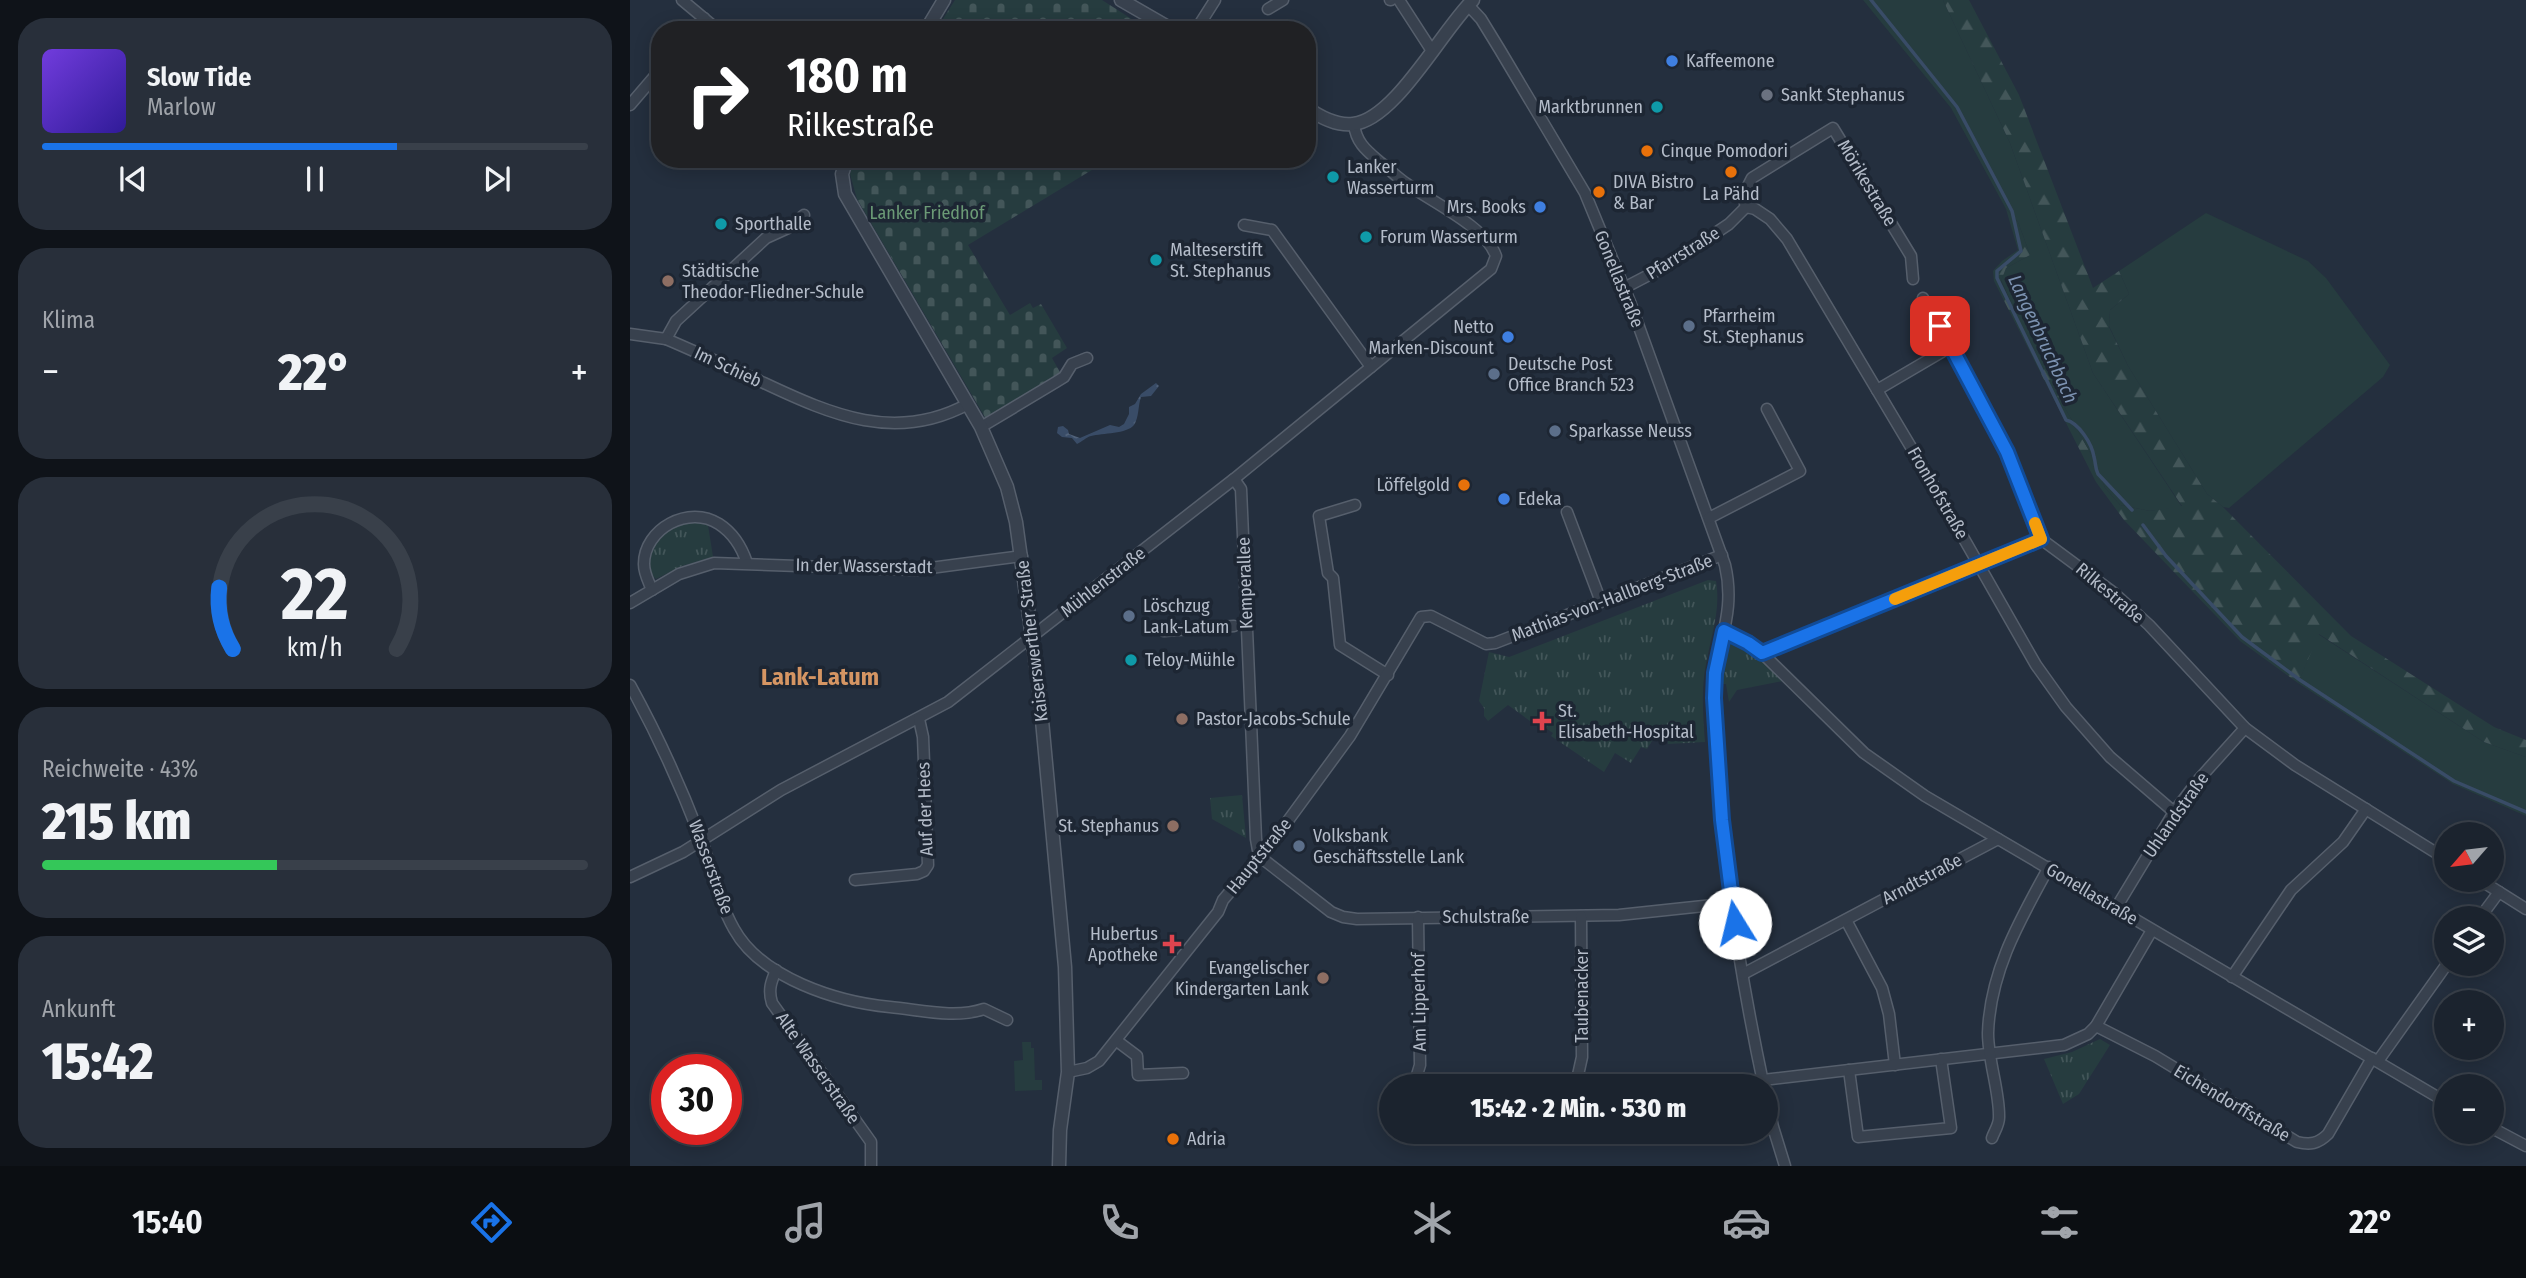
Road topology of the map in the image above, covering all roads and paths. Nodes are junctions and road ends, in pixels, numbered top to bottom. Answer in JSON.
{"nodes":[{"id":1,"x":682,"y":0,"type":"edge"},
{"id":2,"x":944,"y":0,"type":"edge"},
{"id":3,"x":1121,"y":0,"type":"edge"},
{"id":4,"x":1215,"y":0,"type":"edge"},
{"id":5,"x":1283,"y":0,"type":"edge"},
{"id":6,"x":1399,"y":0,"type":"edge"},
{"id":7,"x":1471,"y":2,"type":"edge"},
{"id":8,"x":1268,"y":9,"type":"dead end"},
{"id":9,"x":705,"y":18,"type":"junction"},
{"id":10,"x":702,"y":21,"type":"edge"},
{"id":11,"x":708,"y":21,"type":"edge"},
{"id":12,"x":931,"y":21,"type":"edge"},
{"id":13,"x":1157,"y":21,"type":"edge"},
{"id":14,"x":1202,"y":21,"type":"edge"},
{"id":15,"x":1432,"y":51,"type":"junction"},
{"id":16,"x":651,"y":80,"type":"edge"},
{"id":17,"x":630,"y":105,"type":"edge"},
{"id":18,"x":1316,"y":113,"type":"edge"},
{"id":19,"x":1354,"y":124,"type":"junction"},
{"id":20,"x":842,"y":168,"type":"edge"},
{"id":21,"x":1742,"y":210,"type":"junction"},
{"id":22,"x":804,"y":215,"type":"dead end"},
{"id":23,"x":1244,"y":225,"type":"dead end"},
{"id":24,"x":1913,"y":279,"type":"dead end"},
{"id":25,"x":1624,"y":289,"type":"junction"},
{"id":26,"x":1923,"y":298,"type":"dead end"},
{"id":27,"x":630,"y":334,"type":"edge"},
{"id":28,"x":666,"y":339,"type":"junction"},
{"id":29,"x":1952,"y":346,"type":"junction"},
{"id":30,"x":1087,"y":358,"type":"dead end"},
{"id":31,"x":1371,"y":368,"type":"junction"},
{"id":32,"x":1877,"y":390,"type":"junction"},
{"id":33,"x":968,"y":404,"type":"junction"},
{"id":34,"x":1767,"y":409,"type":"dead end"},
{"id":35,"x":981,"y":427,"type":"junction"},
{"id":36,"x":1234,"y":480,"type":"junction"},
{"id":37,"x":1354,"y":505,"type":"dead end"},
{"id":38,"x":1567,"y":512,"type":"dead end"},
{"id":39,"x":1709,"y":518,"type":"junction"},
{"id":40,"x":2041,"y":539,"type":"junction"},
{"id":41,"x":1722,"y":555,"type":"junction"},
{"id":42,"x":1022,"y":556,"type":"junction"},
{"id":43,"x":747,"y":563,"type":"junction"},
{"id":44,"x":1980,"y":564,"type":"junction"},
{"id":45,"x":652,"y":590,"type":"junction"},
{"id":46,"x":1601,"y":602,"type":"junction"},
{"id":47,"x":630,"y":603,"type":"edge"},
{"id":48,"x":1426,"y":614,"type":"joint"},
{"id":49,"x":1234,"y":626,"type":"dead end"},
{"id":50,"x":1164,"y":631,"type":"dead end"},
{"id":51,"x":1724,"y":631,"type":"junction"},
{"id":52,"x":1032,"y":637,"type":"junction"},
{"id":53,"x":1762,"y":653,"type":"junction"},
{"id":54,"x":1388,"y":675,"type":"junction"},
{"id":55,"x":630,"y":685,"type":"edge"},
{"id":56,"x":919,"y":719,"type":"junction"},
{"id":57,"x":2245,"y":728,"type":"junction"},
{"id":58,"x":2366,"y":809,"type":"junction"},
{"id":59,"x":2174,"y":812,"type":"junction"},
{"id":60,"x":1998,"y":839,"type":"junction"},
{"id":61,"x":702,"y":840,"type":"junction"},
{"id":62,"x":2434,"y":852,"type":"edge"},
{"id":63,"x":1259,"y":856,"type":"junction"},
{"id":64,"x":2049,"y":867,"type":"junction"},
{"id":65,"x":630,"y":877,"type":"edge"},
{"id":66,"x":855,"y":880,"type":"dead end"},
{"id":67,"x":2499,"y":892,"type":"joint"},
{"id":68,"x":1732,"y":903,"type":"junction"},
{"id":69,"x":2489,"y":906,"type":"edge"},
{"id":70,"x":2116,"y":908,"type":"junction"},
{"id":71,"x":2526,"y":909,"type":"edge"},
{"id":72,"x":1581,"y":916,"type":"junction"},
{"id":73,"x":1418,"y":917,"type":"junction"},
{"id":74,"x":1846,"y":920,"type":"junction"},
{"id":75,"x":2152,"y":930,"type":"junction"},
{"id":76,"x":776,"y":970,"type":"junction"},
{"id":77,"x":1743,"y":974,"type":"junction"},
{"id":78,"x":2438,"y":976,"type":"edge"},
{"id":79,"x":2232,"y":977,"type":"junction"},
{"id":80,"x":1007,"y":1020,"type":"dead end"},
{"id":81,"x":2096,"y":1026,"type":"junction"},
{"id":82,"x":1117,"y":1041,"type":"junction"},
{"id":83,"x":1989,"y":1052,"type":"junction"},
{"id":84,"x":1941,"y":1059,"type":"junction"},
{"id":85,"x":2375,"y":1060,"type":"junction"},
{"id":86,"x":1895,"y":1065,"type":"junction"},
{"id":87,"x":1849,"y":1070,"type":"junction"},
{"id":88,"x":1068,"y":1072,"type":"junction"},
{"id":89,"x":1183,"y":1073,"type":"dead end"},
{"id":90,"x":1417,"y":1074,"type":"edge"},
{"id":91,"x":1578,"y":1074,"type":"dead end"},
{"id":92,"x":1761,"y":1074,"type":"edge"},
{"id":93,"x":1778,"y":1081,"type":"edge"},
{"id":94,"x":2434,"y":1095,"type":"edge"},
{"id":95,"x":2504,"y":1134,"type":"edge"},
{"id":96,"x":1992,"y":1138,"type":"dead end"},
{"id":97,"x":1778,"y":1139,"type":"edge"},
{"id":98,"x":2526,"y":1146,"type":"edge"},
{"id":99,"x":871,"y":1166,"type":"edge"},
{"id":100,"x":1059,"y":1166,"type":"edge"},
{"id":101,"x":1785,"y":1166,"type":"edge"}],
"edges":[{"from":1,"to":9,"type":"street"},
{"from":2,"to":12,"type":"street"},
{"from":3,"to":13,"type":"street"},
{"from":4,"to":14,"type":"street"},
{"from":5,"to":8,"type":"street"},
{"from":6,"to":15,"type":"street"},
{"from":7,"to":15,"type":"street"},
{"from":7,"to":25,"type":"street","name":"Gonellastraße"},
{"from":9,"to":10,"type":"street"},
{"from":9,"to":11,"type":"street"},
{"from":15,"to":19,"type":"street"},
{"from":16,"to":17,"type":"street"},
{"from":18,"to":19,"type":"street"},
{"from":19,"to":31,"type":"street","name":"Mühlenstraße"},
{"from":20,"to":33,"type":"street","name":"Kaiserswerther Straße"},
{"from":21,"to":24,"type":"street","name":"Mörikestraße"},
{"from":21,"to":25,"type":"street","name":"Pfarrstraße"},
{"from":21,"to":32,"type":"street","name":"Fronhofstraße"},
{"from":22,"to":28,"type":"street"},
{"from":23,"to":31,"type":"street"},
{"from":25,"to":39,"type":"street","name":"Gonellastraße"},
{"from":26,"to":29,"type":"street"},
{"from":27,"to":28,"type":"street","name":"Im Schieb"},
{"from":28,"to":33,"type":"street","name":"Im Schieb"},
{"from":29,"to":32,"type":"street"},
{"from":29,"to":40,"type":"street"},
{"from":30,"to":35,"type":"street"},
{"from":31,"to":36,"type":"street","name":"Mühlenstraße"},
{"from":32,"to":44,"type":"street","name":"Fronhofstraße"},
{"from":33,"to":35,"type":"street","name":"Kaiserswerther Straße"},
{"from":34,"to":39,"type":"street"},
{"from":35,"to":42,"type":"street","name":"Kaiserswerther Straße"},
{"from":36,"to":52,"type":"street","name":"Mühlenstraße"},
{"from":36,"to":63,"type":"street","name":"Kemperallee"},
{"from":37,"to":54,"type":"street"},
{"from":38,"to":46,"type":"street"},
{"from":39,"to":41,"type":"street","name":"Gonellastraße"},
{"from":40,"to":44,"type":"street"},
{"from":40,"to":57,"type":"street","name":"Rilkestraße"},
{"from":41,"to":46,"type":"street","name":"Mathias-von-Hallberg-Straße"},
{"from":41,"to":51,"type":"street","name":"Gonellastraße"},
{"from":42,"to":43,"type":"street","name":"In der Wasserstadt"},
{"from":42,"to":52,"type":"street","name":"Kaiserswerther Straße"},
{"from":43,"to":45,"type":"street","name":"In der Wasserstadt"},
{"from":43,"to":45,"type":"street"},
{"from":44,"to":53,"type":"street"},
{"from":44,"to":59,"type":"street","name":"Fronhofstraße"},
{"from":45,"to":47,"type":"street","name":"In der Wasserstadt"},
{"from":46,"to":48,"type":"street","name":"Mathias-von-Hallberg-Straße"},
{"from":48,"to":54,"type":"street","name":"Hauptstraße"},
{"from":49,"to":50,"type":"street"},
{"from":51,"to":53,"type":"street"},
{"from":51,"to":68,"type":"street","name":"Gonellastraße"},
{"from":52,"to":56,"type":"street","name":"Mühlenstraße"},
{"from":52,"to":88,"type":"street","name":"Kaiserswerther Straße"},
{"from":53,"to":60,"type":"street","name":"Gonellastraße"},
{"from":54,"to":63,"type":"street","name":"Hauptstraße"},
{"from":55,"to":61,"type":"street","name":"Wasserstraße"},
{"from":56,"to":61,"type":"street","name":"Mühlenstraße"},
{"from":56,"to":66,"type":"street","name":"Auf der Hees"},
{"from":57,"to":58,"type":"street","name":"Rilkestraße"},
{"from":57,"to":59,"type":"street","name":"Uhlandstraße"},
{"from":58,"to":62,"type":"street","name":"Rilkestraße"},
{"from":58,"to":79,"type":"street"},
{"from":59,"to":70,"type":"street","name":"Uhlandstraße"},
{"from":60,"to":64,"type":"street","name":"Gonellastraße"},
{"from":60,"to":74,"type":"street","name":"Arndtstraße"},
{"from":61,"to":65,"type":"street","name":"Mühlenstraße"},
{"from":61,"to":76,"type":"street","name":"Wasserstraße"},
{"from":63,"to":73,"type":"street","name":"Schulstraße"},
{"from":63,"to":82,"type":"street","name":"Hauptstraße"},
{"from":64,"to":70,"type":"street","name":"Gonellastraße"},
{"from":64,"to":83,"type":"street"},
{"from":67,"to":69,"type":"street"},
{"from":67,"to":71,"type":"street"},
{"from":68,"to":72,"type":"street","name":"Schulstraße"},
{"from":68,"to":77,"type":"street","name":"Gonellastraße"},
{"from":70,"to":75,"type":"street","name":"Gonellastraße"},
{"from":72,"to":73,"type":"street","name":"Schulstraße"},
{"from":72,"to":91,"type":"street","name":"Taubenacker"},
{"from":73,"to":90,"type":"street","name":"Am Lipperhof"},
{"from":74,"to":77,"type":"street","name":"Arndtstraße"},
{"from":74,"to":86,"type":"street"},
{"from":75,"to":79,"type":"street","name":"Gonellastraße"},
{"from":75,"to":81,"type":"street"},
{"from":76,"to":80,"type":"street","name":"Wasserstraße"},
{"from":76,"to":99,"type":"street","name":"Alte Wasserstraße"},
{"from":77,"to":92,"type":"street","name":"Gonellastraße"},
{"from":78,"to":85,"type":"street"},
{"from":79,"to":85,"type":"street","name":"Gonellastraße"},
{"from":81,"to":83,"type":"street"},
{"from":81,"to":85,"type":"street","name":"Eichendorffstraße"},
{"from":82,"to":88,"type":"street","name":"Hauptstraße"},
{"from":82,"to":89,"type":"street"},
{"from":83,"to":84,"type":"street"},
{"from":83,"to":96,"type":"street"},
{"from":84,"to":86,"type":"street"},
{"from":84,"to":87,"type":"street"},
{"from":85,"to":94,"type":"street","name":"Gonellastraße"},
{"from":86,"to":87,"type":"street"},
{"from":87,"to":93,"type":"street"},
{"from":88,"to":100,"type":"street","name":"Kaiserswerther Straße"},
{"from":95,"to":98,"type":"street"},
{"from":97,"to":101,"type":"street"}]}
